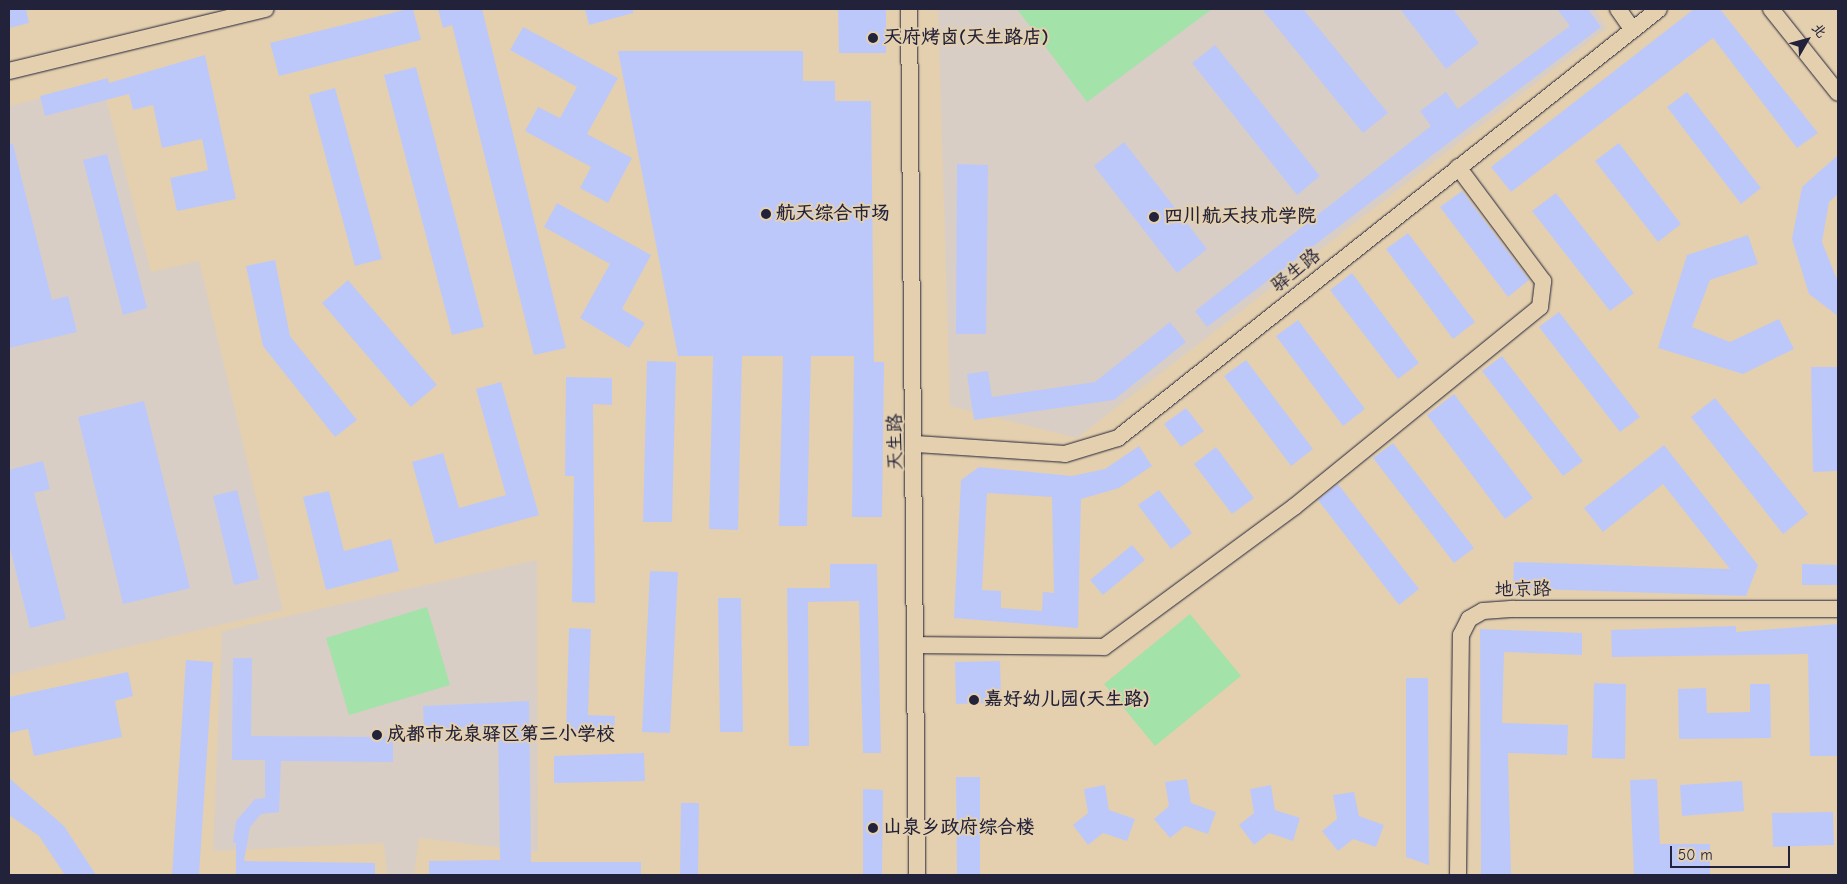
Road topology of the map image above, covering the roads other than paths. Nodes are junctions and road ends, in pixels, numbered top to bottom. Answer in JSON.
{"nodes":[{"id":1,"x":266,"y":9,"type":"edge"},
{"id":2,"x":909,"y":9,"type":"edge"},
{"id":3,"x":1618,"y":9,"type":"edge"},
{"id":4,"x":1659,"y":9,"type":"edge"},
{"id":5,"x":1771,"y":9,"type":"edge"},
{"id":6,"x":1632,"y":29,"type":"junction"},
{"id":7,"x":9,"y":71,"type":"edge"},
{"id":8,"x":1838,"y":93,"type":"edge"},
{"id":9,"x":1458,"y":167,"type":"junction"},
{"id":10,"x":916,"y":444,"type":"junction"},
{"id":11,"x":1838,"y":609,"type":"edge"},
{"id":12,"x":916,"y":646,"type":"junction"},
{"id":13,"x":917,"y":875,"type":"edge"},
{"id":14,"x":1458,"y":875,"type":"edge"}],
"edges":[{"from":1,"to":7,"type":"street"},
{"from":2,"to":10,"type":"street","name":"天生路"},
{"from":3,"to":6,"type":"street"},
{"from":4,"to":6,"type":"street","name":"驿生路"},
{"from":5,"to":8,"type":"street"},
{"from":6,"to":9,"type":"street","name":"驿生路"},
{"from":9,"to":10,"type":"street","name":"驿生路"},
{"from":9,"to":12,"type":"street"},
{"from":10,"to":12,"type":"street","name":"天生路"},
{"from":11,"to":14,"type":"street","name":"地京路"},
{"from":12,"to":13,"type":"street","name":"天生路"}]}
